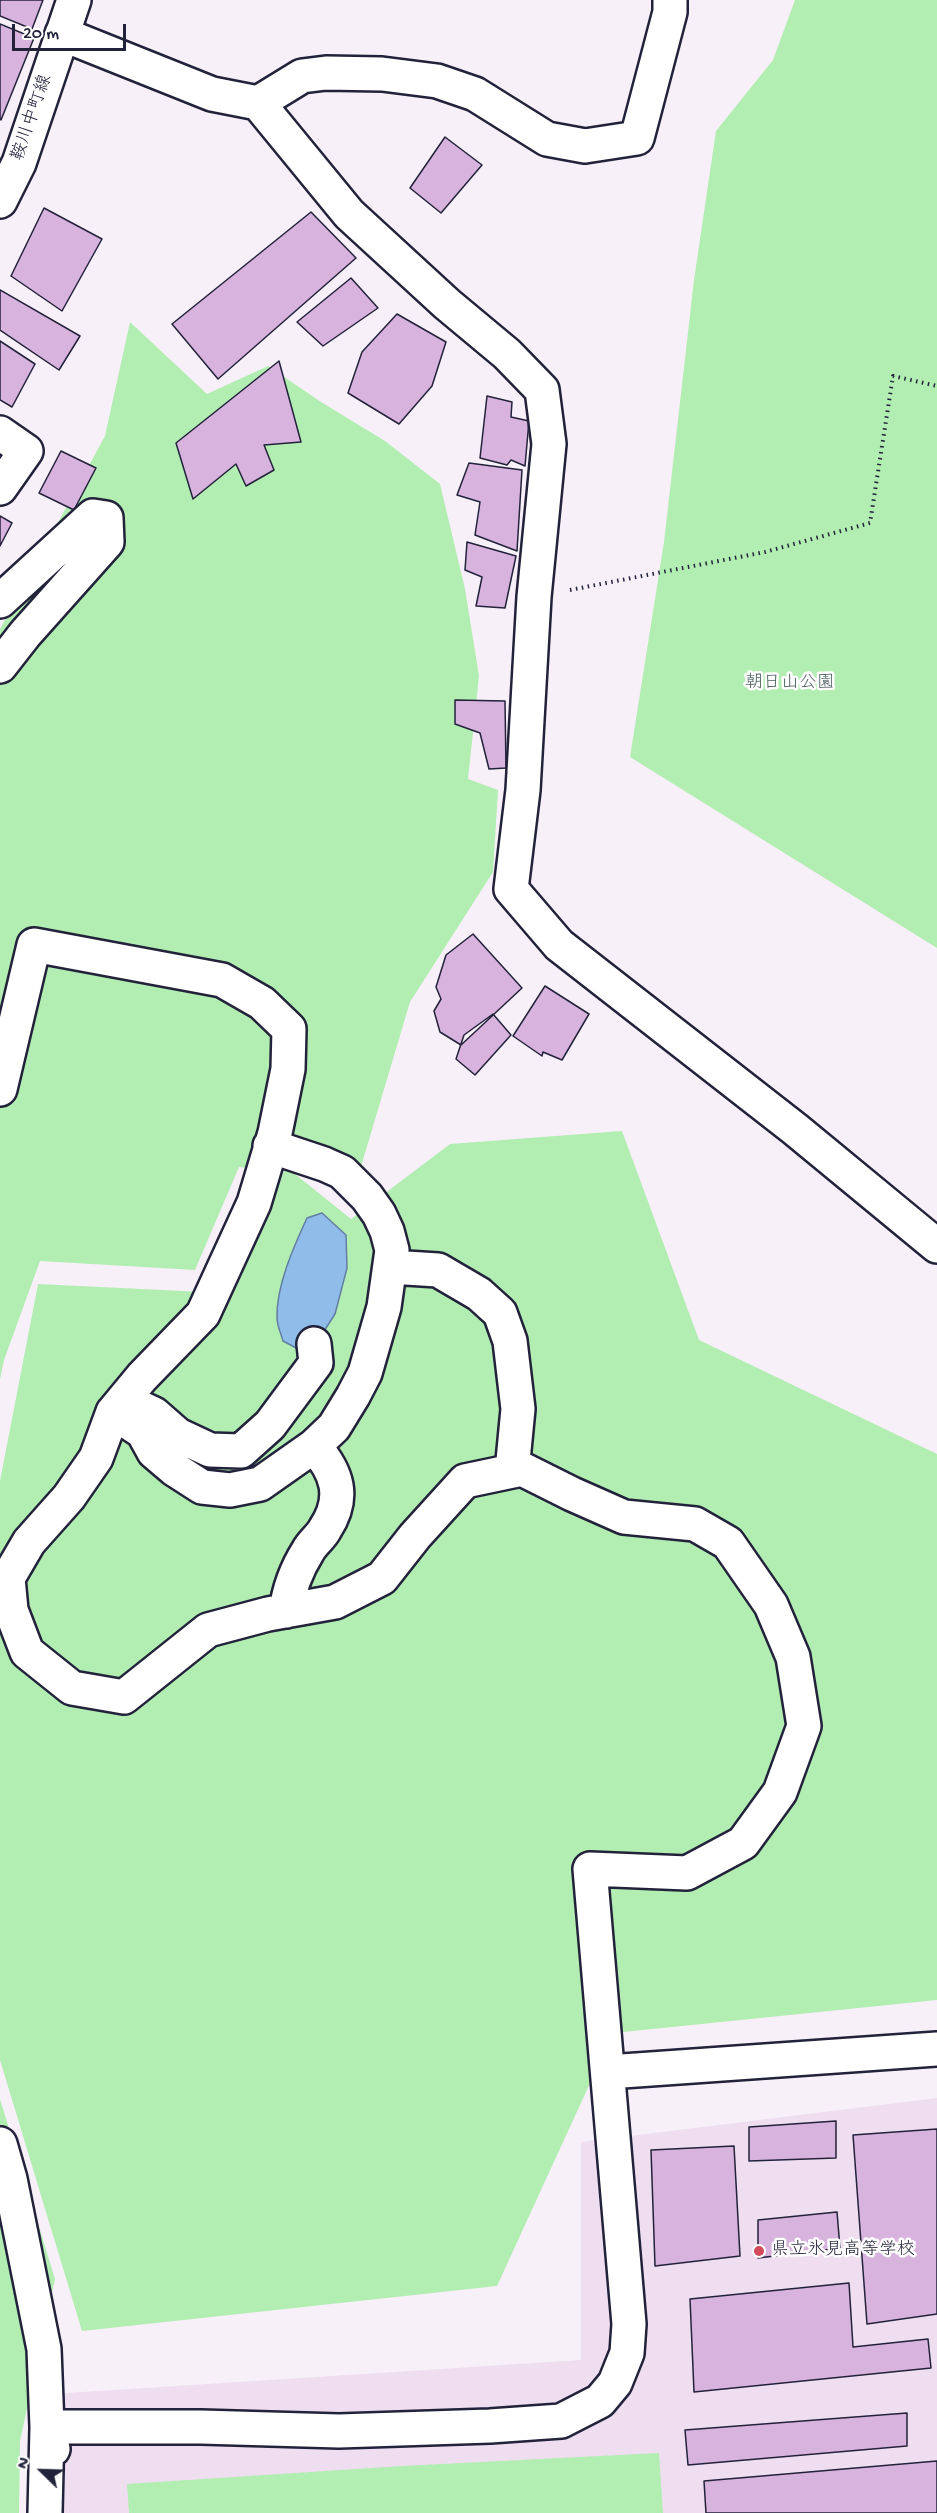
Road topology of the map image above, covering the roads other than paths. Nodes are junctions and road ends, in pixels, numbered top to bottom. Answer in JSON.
{"nodes":[{"id":1,"x":74,"y":0,"type":"edge"},
{"id":2,"x":670,"y":0,"type":"edge"},
{"id":3,"x":62,"y":34,"type":"junction"},
{"id":4,"x":258,"y":103,"type":"junction"},
{"id":5,"x":0,"y":201,"type":"edge"},
{"id":6,"x":0,"y":433,"type":"edge"},
{"id":7,"x":0,"y":488,"type":"edge"},
{"id":8,"x":0,"y":601,"type":"edge"},
{"id":9,"x":0,"y":666,"type":"edge"},
{"id":10,"x":34,"y":945,"type":"junction"},
{"id":11,"x":0,"y":975,"type":"edge"},
{"id":12,"x":0,"y":1089,"type":"edge"},
{"id":13,"x":270,"y":1146,"type":"junction"},
{"id":14,"x":937,"y":1246,"type":"edge"},
{"id":15,"x":390,"y":1267,"type":"junction"},
{"id":16,"x":314,"y":1344,"type":"dead end"},
{"id":17,"x":118,"y":1406,"type":"junction"},
{"id":18,"x":314,"y":1446,"type":"junction"},
{"id":19,"x":512,"y":1471,"type":"junction"},
{"id":20,"x":286,"y":1611,"type":"junction"},
{"id":21,"x":937,"y":2049,"type":"edge"},
{"id":22,"x":608,"y":2072,"type":"junction"},
{"id":23,"x":0,"y":2144,"type":"edge"},
{"id":24,"x":48,"y":2427,"type":"junction"},
{"id":25,"x":45,"y":2513,"type":"edge"},
{"id":26,"x":68,"y":2513,"type":"edge"}],
"edges":[{"from":1,"to":3,"type":"street","name":"鞍川中町線"},
{"from":2,"to":4,"type":"street"},
{"from":3,"to":4,"type":"street"},
{"from":3,"to":5,"type":"street","name":"鞍川中町線"},
{"from":4,"to":14,"type":"street"},
{"from":6,"to":7,"type":"street"},
{"from":8,"to":9,"type":"street"},
{"from":10,"to":11,"type":"street"},
{"from":10,"to":12,"type":"street"},
{"from":10,"to":13,"type":"street"},
{"from":13,"to":15,"type":"street"},
{"from":13,"to":17,"type":"street"},
{"from":15,"to":18,"type":"street"},
{"from":15,"to":19,"type":"street"},
{"from":16,"to":17,"type":"street"},
{"from":17,"to":18,"type":"street"},
{"from":17,"to":20,"type":"street"},
{"from":18,"to":20,"type":"street"},
{"from":19,"to":20,"type":"street"},
{"from":19,"to":22,"type":"street"},
{"from":21,"to":22,"type":"street"},
{"from":22,"to":24,"type":"street"},
{"from":23,"to":24,"type":"street"},
{"from":24,"to":25,"type":"street"},
{"from":24,"to":26,"type":"street"}]}
